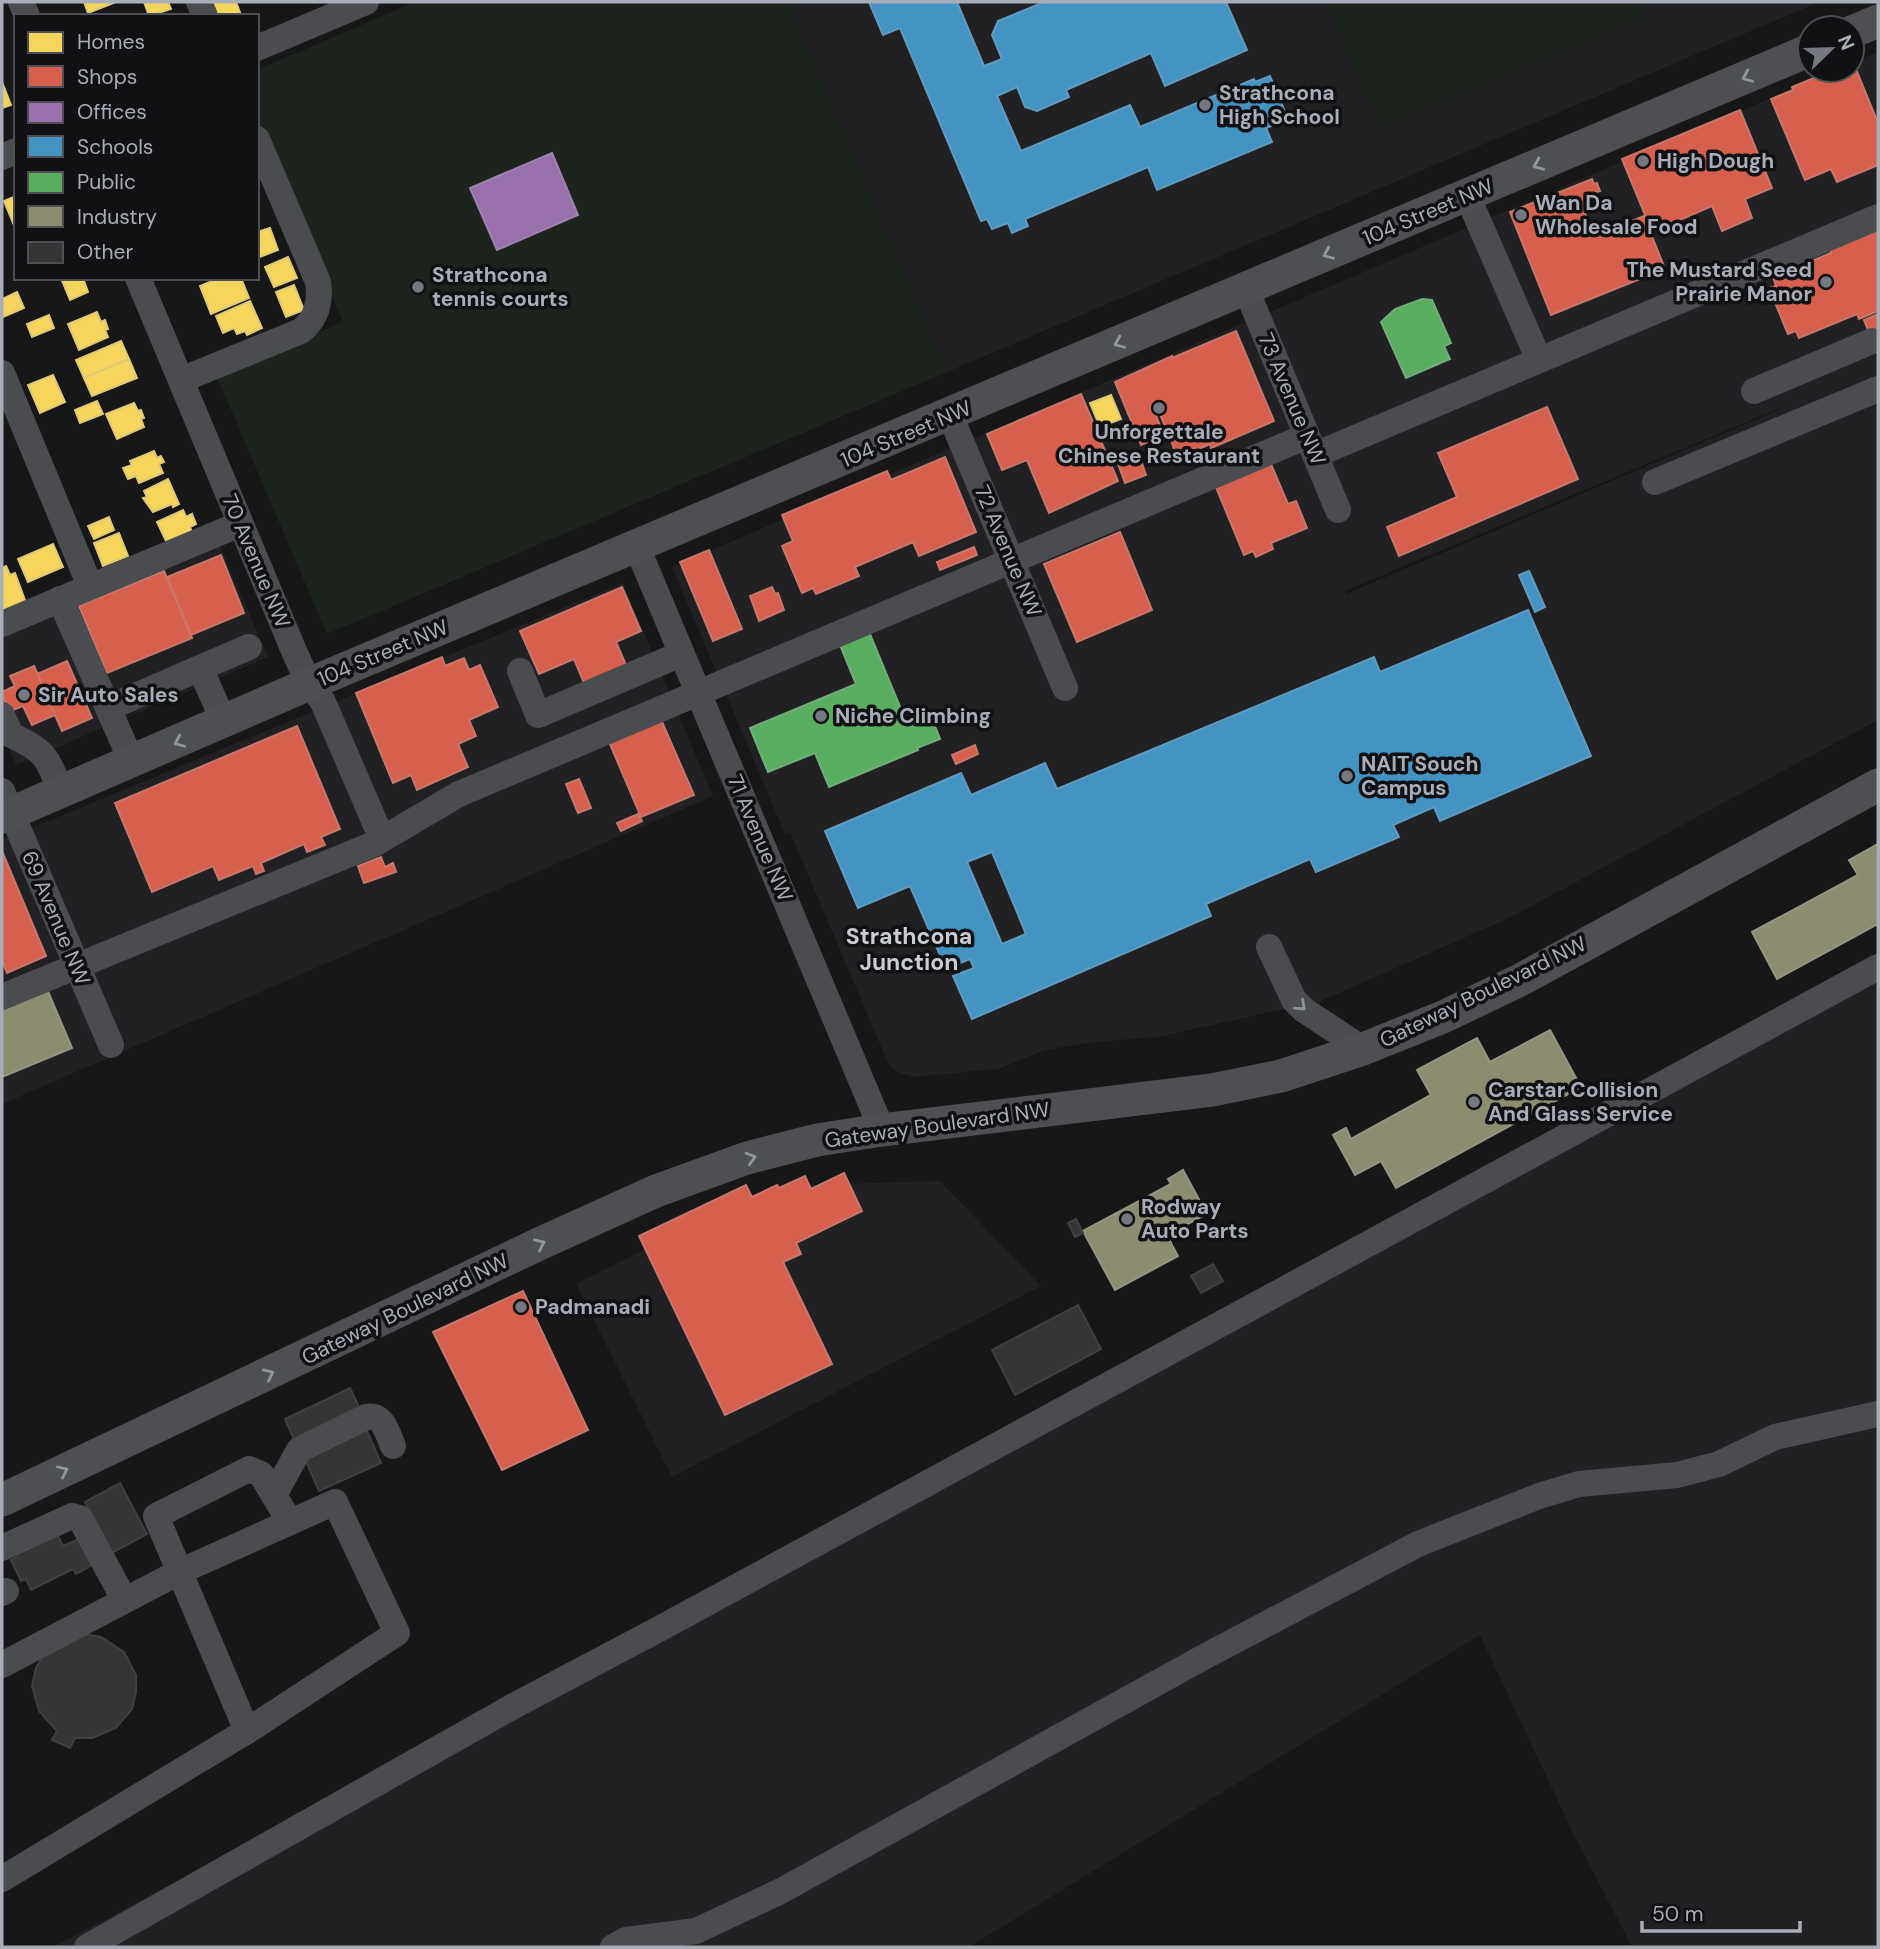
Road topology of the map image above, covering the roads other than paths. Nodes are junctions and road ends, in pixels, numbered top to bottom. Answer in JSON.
{"nodes":[{"id":1,"x":366,"y":2,"type":"edge"},
{"id":2,"x":259,"y":47,"type":"edge"},
{"id":3,"x":1796,"y":56,"type":"edge"},
{"id":4,"x":259,"y":144,"type":"edge"},
{"id":5,"x":1467,"y":195,"type":"junction"},
{"id":6,"x":1878,"y":217,"type":"edge"},
{"id":7,"x":139,"y":280,"type":"edge"},
{"id":8,"x":1246,"y":289,"type":"junction"},
{"id":9,"x":1872,"y":341,"type":"dead end"},
{"id":10,"x":1539,"y":360,"type":"junction"},
{"id":11,"x":2,"y":373,"type":"edge"},
{"id":12,"x":181,"y":380,"type":"junction"},
{"id":13,"x":1878,"y":389,"type":"edge"},
{"id":14,"x":1754,"y":391,"type":"dead end"},
{"id":15,"x":950,"y":415,"type":"junction"},
{"id":16,"x":1311,"y":445,"type":"junction"},
{"id":17,"x":1655,"y":482,"type":"dead end"},
{"id":18,"x":1338,"y":510,"type":"dead end"},
{"id":19,"x":240,"y":524,"type":"junction"},
{"id":20,"x":637,"y":547,"type":"junction"},
{"id":21,"x":1012,"y":561,"type":"junction"},
{"id":22,"x":90,"y":586,"type":"junction"},
{"id":23,"x":60,"y":599,"type":"junction"},
{"id":24,"x":2,"y":624,"type":"edge"},
{"id":25,"x":249,"y":648,"type":"dead end"},
{"id":26,"x":681,"y":654,"type":"junction"},
{"id":27,"x":200,"y":668,"type":"junction"},
{"id":28,"x":520,"y":671,"type":"dead end"},
{"id":29,"x":309,"y":684,"type":"junction"},
{"id":30,"x":1065,"y":688,"type":"dead end"},
{"id":31,"x":699,"y":694,"type":"junction"},
{"id":32,"x":108,"y":708,"type":"junction"},
{"id":33,"x":2,"y":715,"type":"edge"},
{"id":34,"x":538,"y":715,"type":"junction"},
{"id":35,"x":224,"y":722,"type":"junction"},
{"id":36,"x":553,"y":755,"type":"junction"},
{"id":37,"x":132,"y":762,"type":"junction"},
{"id":38,"x":1878,"y":785,"type":"edge"},
{"id":39,"x":61,"y":792,"type":"junction"},
{"id":40,"x":5,"y":807,"type":"edge"},
{"id":41,"x":382,"y":839,"type":"junction"},
{"id":42,"x":1269,"y":947,"type":"dead end"},
{"id":43,"x":77,"y":966,"type":"junction"},
{"id":44,"x":1878,"y":967,"type":"edge"},
{"id":45,"x":2,"y":997,"type":"edge"},
{"id":46,"x":111,"y":1045,"type":"dead end"},
{"id":47,"x":1363,"y":1049,"type":"junction"},
{"id":48,"x":882,"y":1130,"type":"junction"},
{"id":49,"x":1878,"y":1414,"type":"edge"},
{"id":50,"x":393,"y":1446,"type":"dead end"},
{"id":51,"x":274,"y":1495,"type":"junction"},
{"id":52,"x":2,"y":1500,"type":"edge"},
{"id":53,"x":290,"y":1522,"type":"junction"},
{"id":54,"x":2,"y":1548,"type":"edge"},
{"id":55,"x":179,"y":1572,"type":"junction"},
{"id":56,"x":124,"y":1599,"type":"junction"},
{"id":57,"x":2,"y":1665,"type":"edge"},
{"id":58,"x":247,"y":1731,"type":"junction"},
{"id":59,"x":3,"y":1876,"type":"edge"},
{"id":60,"x":87,"y":1947,"type":"edge"},
{"id":61,"x":613,"y":1947,"type":"edge"}],
"edges":[{"from":1,"to":2,"type":"street"},
{"from":3,"to":5,"type":"main road","name":"104 Street NW","one_way":true},
{"from":4,"to":12,"type":"street"},
{"from":5,"to":8,"type":"main road","name":"104 Street NW","one_way":true},
{"from":5,"to":10,"type":"street"},
{"from":6,"to":10,"type":"street"},
{"from":7,"to":12,"type":"street","name":"70 Avenue NW"},
{"from":8,"to":15,"type":"main road","name":"104 Street NW","one_way":true},
{"from":8,"to":16,"type":"street","name":"73 Avenue NW"},
{"from":9,"to":14,"type":"street"},
{"from":10,"to":16,"type":"street"},
{"from":11,"to":22,"type":"street"},
{"from":12,"to":19,"type":"street","name":"70 Avenue NW"},
{"from":13,"to":17,"type":"street"},
{"from":15,"to":20,"type":"main road","name":"104 Street NW"},
{"from":15,"to":21,"type":"street","name":"72 Avenue NW"},
{"from":16,"to":18,"type":"street","name":"73 Avenue NW"},
{"from":16,"to":21,"type":"street"},
{"from":19,"to":22,"type":"street"},
{"from":19,"to":29,"type":"street","name":"70 Avenue NW"},
{"from":20,"to":26,"type":"street","name":"71 Avenue NW"},
{"from":20,"to":29,"type":"main road","name":"104 Street NW"},
{"from":21,"to":30,"type":"street","name":"72 Avenue NW"},
{"from":21,"to":31,"type":"street"},
{"from":22,"to":23,"type":"street"},
{"from":23,"to":24,"type":"street"},
{"from":23,"to":32,"type":"street"},
{"from":25,"to":27,"type":"street"},
{"from":26,"to":31,"type":"street","name":"71 Avenue NW"},
{"from":26,"to":34,"type":"street"},
{"from":27,"to":32,"type":"street"},
{"from":27,"to":35,"type":"street"},
{"from":28,"to":34,"type":"street"},
{"from":29,"to":35,"type":"main road","name":"104 Street NW"},
{"from":29,"to":41,"type":"street","name":"70 Avenue NW"},
{"from":31,"to":36,"type":"street"},
{"from":31,"to":48,"type":"street","name":"71 Avenue NW"},
{"from":32,"to":37,"type":"street"},
{"from":33,"to":39,"type":"street"},
{"from":34,"to":36,"type":"street"},
{"from":35,"to":37,"type":"main road","name":"104 Street NW","one_way":true},
{"from":36,"to":41,"type":"street"},
{"from":37,"to":39,"type":"main road","name":"104 Street NW"},
{"from":38,"to":47,"type":"main road","name":"Gateway Boulevard NW"},
{"from":39,"to":40,"type":"main road","name":"104 Street NW"},
{"from":40,"to":43,"type":"street","name":"69 Avenue NW"},
{"from":41,"to":43,"type":"street"},
{"from":42,"to":47,"type":"street","one_way":true},
{"from":43,"to":45,"type":"street"},
{"from":43,"to":46,"type":"street","name":"69 Avenue NW"},
{"from":44,"to":60,"type":"street"},
{"from":47,"to":48,"type":"main road","name":"Gateway Boulevard NW"},
{"from":52,"to":48,"type":"main road","name":"Gateway Boulevard NW","one_way":true},
{"from":49,"to":61,"type":"street"},
{"from":50,"to":51,"type":"street"},
{"from":51,"to":53,"type":"street"},
{"from":51,"to":55,"type":"street"},
{"from":53,"to":55,"type":"street"},
{"from":53,"to":58,"type":"street"},
{"from":54,"to":56,"type":"street"},
{"from":55,"to":56,"type":"street"},
{"from":55,"to":58,"type":"street"},
{"from":56,"to":57,"type":"street"},
{"from":58,"to":59,"type":"street"}]}
